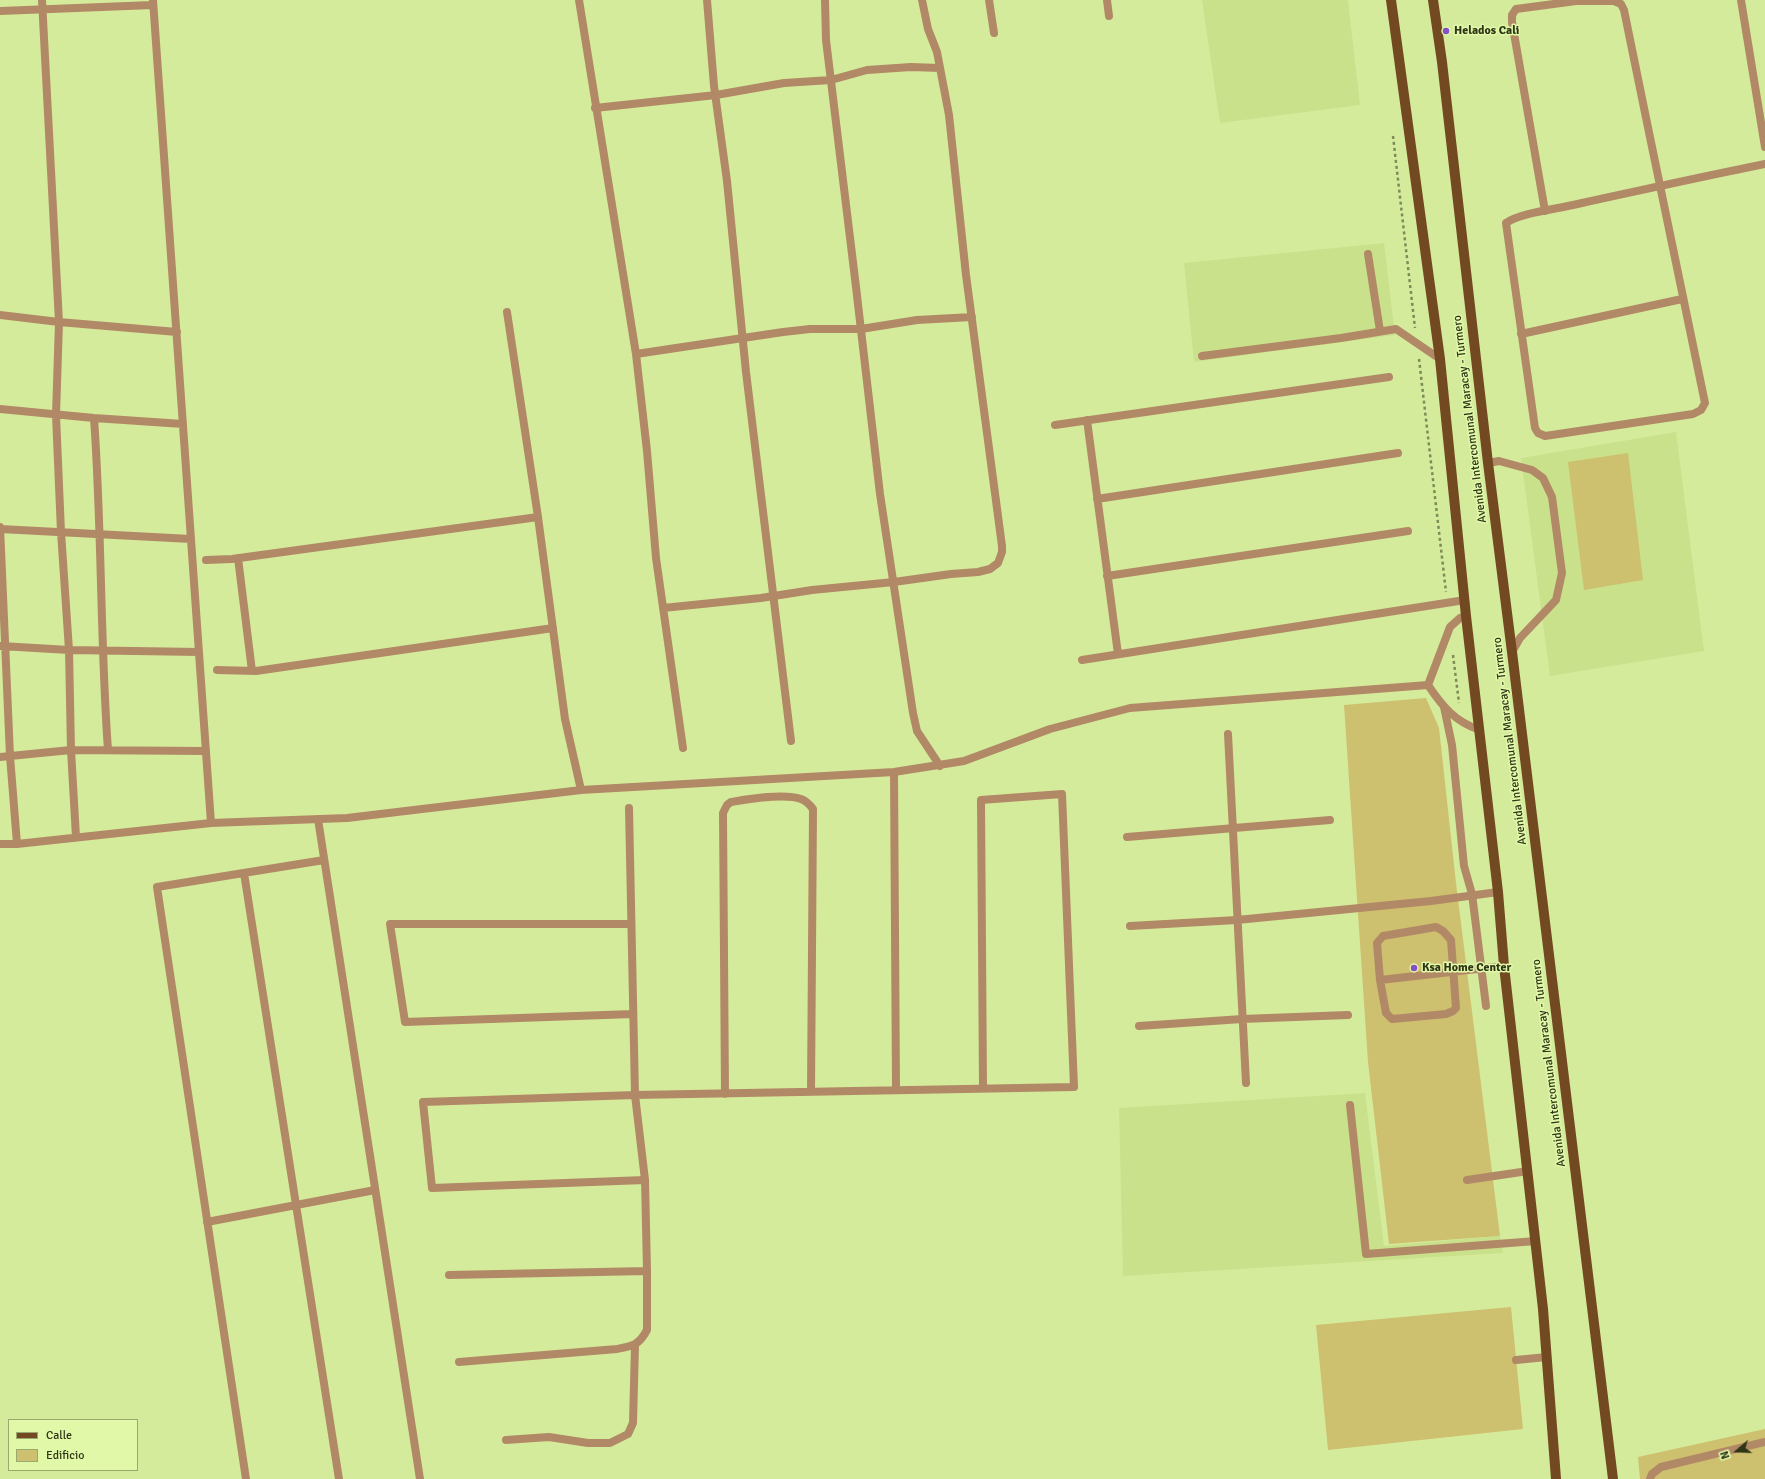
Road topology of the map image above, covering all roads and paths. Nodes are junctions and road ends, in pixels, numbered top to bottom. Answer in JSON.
{"nodes":[{"id":1,"x":579,"y":0,"type":"edge"},
{"id":2,"x":707,"y":0,"type":"edge"},
{"id":3,"x":825,"y":0,"type":"edge"},
{"id":4,"x":922,"y":0,"type":"edge"},
{"id":5,"x":989,"y":0,"type":"edge"},
{"id":6,"x":1107,"y":0,"type":"edge"},
{"id":7,"x":1391,"y":0,"type":"edge"},
{"id":8,"x":1433,"y":0,"type":"edge"},
{"id":9,"x":1741,"y":0,"type":"edge"},
{"id":10,"x":1576,"y":1,"type":"edge"},
{"id":11,"x":153,"y":2,"type":"edge"},
{"id":12,"x":42,"y":4,"type":"edge"},
{"id":13,"x":0,"y":11,"type":"edge"},
{"id":14,"x":1109,"y":16,"type":"dead end"},
{"id":15,"x":994,"y":33,"type":"dead end"},
{"id":16,"x":940,"y":68,"type":"junction"},
{"id":17,"x":831,"y":80,"type":"junction"},
{"id":18,"x":716,"y":95,"type":"junction"},
{"id":19,"x":595,"y":108,"type":"junction"},
{"id":20,"x":1765,"y":147,"type":"edge"},
{"id":21,"x":1765,"y":164,"type":"edge"},
{"id":22,"x":1660,"y":186,"type":"junction"},
{"id":23,"x":1545,"y":211,"type":"junction"},
{"id":24,"x":1368,"y":254,"type":"dead end"},
{"id":25,"x":1682,"y":299,"type":"junction"},
{"id":26,"x":507,"y":312,"type":"dead end"},
{"id":27,"x":0,"y":315,"type":"edge"},
{"id":28,"x":972,"y":317,"type":"junction"},
{"id":29,"x":59,"y":322,"type":"junction"},
{"id":30,"x":861,"y":329,"type":"junction"},
{"id":31,"x":1380,"y":331,"type":"junction"},
{"id":32,"x":177,"y":332,"type":"junction"},
{"id":33,"x":1521,"y":334,"type":"junction"},
{"id":34,"x":743,"y":339,"type":"junction"},
{"id":35,"x":636,"y":354,"type":"junction"},
{"id":36,"x":1202,"y":356,"type":"dead end"},
{"id":37,"x":1440,"y":359,"type":"junction"},
{"id":38,"x":1390,"y":377,"type":"dead end"},
{"id":39,"x":0,"y":409,"type":"edge"},
{"id":40,"x":56,"y":415,"type":"junction"},
{"id":41,"x":94,"y":418,"type":"junction"},
{"id":42,"x":1087,"y":420,"type":"junction"},
{"id":43,"x":183,"y":424,"type":"junction"},
{"id":44,"x":1055,"y":425,"type":"dead end"},
{"id":45,"x":1398,"y":452,"type":"dead end"},
{"id":46,"x":1488,"y":464,"type":"junction"},
{"id":47,"x":1097,"y":499,"type":"junction"},
{"id":48,"x":538,"y":517,"type":"junction"},
{"id":49,"x":0,"y":528,"type":"edge"},
{"id":50,"x":1408,"y":530,"type":"dead end"},
{"id":51,"x":61,"y":532,"type":"junction"},
{"id":52,"x":99,"y":534,"type":"junction"},
{"id":53,"x":191,"y":539,"type":"junction"},
{"id":54,"x":238,"y":558,"type":"junction"},
{"id":55,"x":206,"y":560,"type":"dead end"},
{"id":56,"x":1107,"y":576,"type":"junction"},
{"id":57,"x":894,"y":582,"type":"junction"},
{"id":58,"x":774,"y":596,"type":"junction"},
{"id":59,"x":1465,"y":600,"type":"junction"},
{"id":60,"x":663,"y":608,"type":"junction"},
{"id":61,"x":1466,"y":616,"type":"junction"},
{"id":62,"x":553,"y":628,"type":"junction"},
{"id":63,"x":3,"y":646,"type":"edge"},
{"id":64,"x":70,"y":650,"type":"junction"},
{"id":65,"x":104,"y":650,"type":"junction"},
{"id":66,"x":199,"y":652,"type":"junction"},
{"id":67,"x":1512,"y":652,"type":"junction"},
{"id":68,"x":1118,"y":654,"type":"junction"},
{"id":69,"x":1082,"y":660,"type":"dead end"},
{"id":70,"x":217,"y":670,"type":"dead end"},
{"id":71,"x":252,"y":671,"type":"junction"},
{"id":72,"x":1428,"y":685,"type":"junction"},
{"id":73,"x":1444,"y":707,"type":"junction"},
{"id":74,"x":1480,"y":730,"type":"junction"},
{"id":75,"x":1228,"y":734,"type":"dead end"},
{"id":76,"x":791,"y":741,"type":"dead end"},
{"id":77,"x":683,"y":748,"type":"dead end"},
{"id":78,"x":71,"y":750,"type":"junction"},
{"id":79,"x":108,"y":750,"type":"junction"},
{"id":80,"x":206,"y":751,"type":"junction"},
{"id":81,"x":0,"y":756,"type":"edge"},
{"id":82,"x":10,"y":756,"type":"junction"},
{"id":83,"x":940,"y":766,"type":"junction"},
{"id":84,"x":894,"y":772,"type":"junction"},
{"id":85,"x":581,"y":790,"type":"junction"},
{"id":86,"x":629,"y":808,"type":"dead end"},
{"id":87,"x":318,"y":819,"type":"junction"},
{"id":88,"x":1330,"y":820,"type":"dead end"},
{"id":89,"x":211,"y":823,"type":"junction"},
{"id":90,"x":1233,"y":828,"type":"junction"},
{"id":91,"x":76,"y":837,"type":"junction"},
{"id":92,"x":1127,"y":838,"type":"dead end"},
{"id":93,"x":0,"y":844,"type":"edge"},
{"id":94,"x":18,"y":844,"type":"junction"},
{"id":95,"x":324,"y":860,"type":"junction"},
{"id":96,"x":244,"y":873,"type":"junction"},
{"id":97,"x":1498,"y":892,"type":"junction"},
{"id":98,"x":1472,"y":894,"type":"junction"},
{"id":99,"x":1237,"y":920,"type":"junction"},
{"id":100,"x":632,"y":924,"type":"junction"},
{"id":101,"x":1130,"y":926,"type":"dead end"},
{"id":102,"x":1504,"y":966,"type":"junction"},
{"id":103,"x":1480,"y":968,"type":"junction"},
{"id":104,"x":1453,"y":972,"type":"junction"},
{"id":105,"x":1380,"y":980,"type":"junction"},
{"id":106,"x":1486,"y":1006,"type":"dead end"},
{"id":107,"x":633,"y":1014,"type":"junction"},
{"id":108,"x":1348,"y":1015,"type":"dead end"},
{"id":109,"x":1242,"y":1019,"type":"junction"},
{"id":110,"x":1139,"y":1026,"type":"dead end"},
{"id":111,"x":1246,"y":1083,"type":"dead end"},
{"id":112,"x":983,"y":1088,"type":"junction"},
{"id":113,"x":896,"y":1090,"type":"junction"},
{"id":114,"x":811,"y":1092,"type":"junction"},
{"id":115,"x":725,"y":1094,"type":"junction"},
{"id":116,"x":635,"y":1096,"type":"junction"},
{"id":117,"x":1350,"y":1105,"type":"dead end"},
{"id":118,"x":1528,"y":1171,"type":"junction"},
{"id":119,"x":645,"y":1180,"type":"junction"},
{"id":120,"x":1467,"y":1180,"type":"dead end"},
{"id":121,"x":375,"y":1190,"type":"junction"},
{"id":122,"x":296,"y":1205,"type":"junction"},
{"id":123,"x":207,"y":1222,"type":"junction"},
{"id":124,"x":1536,"y":1241,"type":"junction"},
{"id":125,"x":647,"y":1271,"type":"junction"},
{"id":126,"x":449,"y":1274,"type":"dead end"},
{"id":127,"x":635,"y":1345,"type":"junction"},
{"id":128,"x":1547,"y":1357,"type":"junction"},
{"id":129,"x":1516,"y":1360,"type":"dead end"},
{"id":130,"x":459,"y":1362,"type":"dead end"},
{"id":131,"x":506,"y":1440,"type":"dead end"},
{"id":132,"x":1765,"y":1442,"type":"edge"},
{"id":133,"x":246,"y":1479,"type":"edge"},
{"id":134,"x":339,"y":1479,"type":"edge"},
{"id":135,"x":420,"y":1479,"type":"edge"},
{"id":136,"x":1556,"y":1479,"type":"edge"},
{"id":137,"x":1613,"y":1479,"type":"edge"},
{"id":138,"x":1650,"y":1479,"type":"edge"}],
"edges":[{"from":1,"to":19,"type":"street"},
{"from":2,"to":18,"type":"street"},
{"from":3,"to":17,"type":"street"},
{"from":4,"to":16,"type":"street"},
{"from":5,"to":15,"type":"street"},
{"from":6,"to":14,"type":"street"},
{"from":7,"to":37,"type":"main road","name":"Avenida Intercomunal Maracay - Turmero"},
{"from":8,"to":46,"type":"main road","name":"Avenida Intercomunal Maracay - Turmero"},
{"from":9,"to":20,"type":"street"},
{"from":10,"to":22,"type":"street"},
{"from":10,"to":23,"type":"street"},
{"from":11,"to":12,"type":"street"},
{"from":11,"to":32,"type":"street"},
{"from":12,"to":13,"type":"street"},
{"from":12,"to":29,"type":"street"},
{"from":16,"to":17,"type":"street"},
{"from":16,"to":28,"type":"street"},
{"from":17,"to":18,"type":"street"},
{"from":17,"to":30,"type":"street"},
{"from":18,"to":19,"type":"street"},
{"from":18,"to":34,"type":"street"},
{"from":19,"to":35,"type":"street"},
{"from":21,"to":22,"type":"street"},
{"from":22,"to":23,"type":"street"},
{"from":22,"to":25,"type":"street"},
{"from":23,"to":33,"type":"street"},
{"from":24,"to":31,"type":"street"},
{"from":25,"to":33,"type":"street"},
{"from":25,"to":33,"type":"street"},
{"from":26,"to":48,"type":"street"},
{"from":27,"to":29,"type":"street"},
{"from":28,"to":30,"type":"street"},
{"from":28,"to":57,"type":"street"},
{"from":29,"to":32,"type":"street"},
{"from":29,"to":40,"type":"street"},
{"from":30,"to":34,"type":"street"},
{"from":30,"to":57,"type":"street"},
{"from":31,"to":36,"type":"street"},
{"from":31,"to":37,"type":"street"},
{"from":32,"to":43,"type":"street"},
{"from":34,"to":35,"type":"street"},
{"from":34,"to":58,"type":"street"},
{"from":35,"to":60,"type":"street"},
{"from":37,"to":59,"type":"main road","name":"Avenida Intercomunal Maracay - Turmero"},
{"from":38,"to":42,"type":"street"},
{"from":39,"to":40,"type":"street"},
{"from":40,"to":41,"type":"street"},
{"from":40,"to":51,"type":"street"},
{"from":41,"to":43,"type":"street"},
{"from":41,"to":52,"type":"street"},
{"from":42,"to":44,"type":"street"},
{"from":42,"to":47,"type":"street"},
{"from":43,"to":53,"type":"street"},
{"from":45,"to":47,"type":"street"},
{"from":46,"to":67,"type":"main road","name":"Avenida Intercomunal Maracay - Turmero"},
{"from":46,"to":67,"type":"street"},
{"from":47,"to":56,"type":"street"},
{"from":48,"to":54,"type":"street"},
{"from":48,"to":62,"type":"street"},
{"from":49,"to":51,"type":"street"},
{"from":49,"to":63,"type":"street"},
{"from":50,"to":56,"type":"street"},
{"from":51,"to":52,"type":"street"},
{"from":51,"to":64,"type":"street"},
{"from":52,"to":53,"type":"street"},
{"from":52,"to":65,"type":"street"},
{"from":53,"to":66,"type":"street"},
{"from":54,"to":55,"type":"street"},
{"from":54,"to":71,"type":"street"},
{"from":56,"to":68,"type":"street"},
{"from":57,"to":58,"type":"street"},
{"from":57,"to":83,"type":"street"},
{"from":58,"to":60,"type":"street"},
{"from":58,"to":76,"type":"street"},
{"from":59,"to":61,"type":"main road","name":"Avenida Intercomunal Maracay - Turmero"},
{"from":59,"to":68,"type":"street"},
{"from":60,"to":77,"type":"street"},
{"from":61,"to":72,"type":"street"},
{"from":61,"to":74,"type":"main road","name":"Avenida Intercomunal Maracay - Turmero"},
{"from":62,"to":71,"type":"street"},
{"from":62,"to":85,"type":"street"},
{"from":63,"to":64,"type":"street"},
{"from":63,"to":82,"type":"street"},
{"from":64,"to":65,"type":"street"},
{"from":64,"to":78,"type":"street"},
{"from":65,"to":66,"type":"street"},
{"from":65,"to":79,"type":"street"},
{"from":66,"to":80,"type":"street"},
{"from":67,"to":137,"type":"main road","name":"Avenida Intercomunal Maracay - Turmero"},
{"from":68,"to":69,"type":"street"},
{"from":70,"to":71,"type":"street"},
{"from":72,"to":73,"type":"street"},
{"from":72,"to":83,"type":"street"},
{"from":73,"to":74,"type":"street"},
{"from":73,"to":98,"type":"street"},
{"from":74,"to":97,"type":"main road","name":"Avenida Intercomunal Maracay - Turmero"},
{"from":75,"to":90,"type":"street"},
{"from":78,"to":79,"type":"street"},
{"from":78,"to":82,"type":"street"},
{"from":78,"to":91,"type":"street"},
{"from":79,"to":80,"type":"street"},
{"from":80,"to":89,"type":"street"},
{"from":81,"to":82,"type":"street"},
{"from":82,"to":94,"type":"street"},
{"from":83,"to":84,"type":"street"},
{"from":84,"to":85,"type":"street"},
{"from":84,"to":113,"type":"street"},
{"from":85,"to":87,"type":"street"},
{"from":86,"to":100,"type":"street"},
{"from":87,"to":89,"type":"street"},
{"from":87,"to":95,"type":"street"},
{"from":88,"to":90,"type":"street"},
{"from":89,"to":91,"type":"street"},
{"from":90,"to":92,"type":"street"},
{"from":90,"to":99,"type":"street"},
{"from":91,"to":94,"type":"street"},
{"from":93,"to":94,"type":"street"},
{"from":95,"to":96,"type":"street"},
{"from":95,"to":121,"type":"street"},
{"from":96,"to":122,"type":"street"},
{"from":96,"to":123,"type":"street"},
{"from":97,"to":98,"type":"street"},
{"from":97,"to":102,"type":"main road","name":"Avenida Intercomunal Maracay - Turmero"},
{"from":98,"to":99,"type":"street"},
{"from":98,"to":103,"type":"street"},
{"from":99,"to":101,"type":"street"},
{"from":99,"to":109,"type":"street"},
{"from":100,"to":107,"type":"street"},
{"from":100,"to":107,"type":"street"},
{"from":102,"to":103,"type":"street"},
{"from":102,"to":118,"type":"main road","name":"Avenida Intercomunal Maracay - Turmero"},
{"from":103,"to":104,"type":"street"},
{"from":103,"to":106,"type":"street"},
{"from":104,"to":105,"type":"street"},
{"from":104,"to":105,"type":"street"},
{"from":104,"to":105,"type":"street"},
{"from":107,"to":116,"type":"street"},
{"from":108,"to":109,"type":"street"},
{"from":109,"to":110,"type":"street"},
{"from":109,"to":111,"type":"street"},
{"from":112,"to":112,"type":"street"},
{"from":112,"to":113,"type":"street"},
{"from":113,"to":114,"type":"street"},
{"from":114,"to":115,"type":"street"},
{"from":114,"to":115,"type":"street"},
{"from":115,"to":116,"type":"street"},
{"from":116,"to":119,"type":"street"},
{"from":116,"to":119,"type":"street"},
{"from":117,"to":124,"type":"street"},
{"from":118,"to":120,"type":"street"},
{"from":118,"to":124,"type":"main road","name":"Avenida Intercomunal Maracay - Turmero"},
{"from":119,"to":125,"type":"street"},
{"from":121,"to":122,"type":"street"},
{"from":121,"to":135,"type":"street"},
{"from":122,"to":123,"type":"street"},
{"from":122,"to":134,"type":"street"},
{"from":123,"to":133,"type":"street"},
{"from":124,"to":128,"type":"main road","name":"Avenida Intercomunal Maracay - Turmero"},
{"from":125,"to":126,"type":"street"},
{"from":125,"to":127,"type":"street"},
{"from":127,"to":130,"type":"street"},
{"from":127,"to":131,"type":"street"},
{"from":128,"to":129,"type":"street"},
{"from":128,"to":136,"type":"main road","name":"Avenida Intercomunal Maracay - Turmero"},
{"from":132,"to":138,"type":"street"}]}
